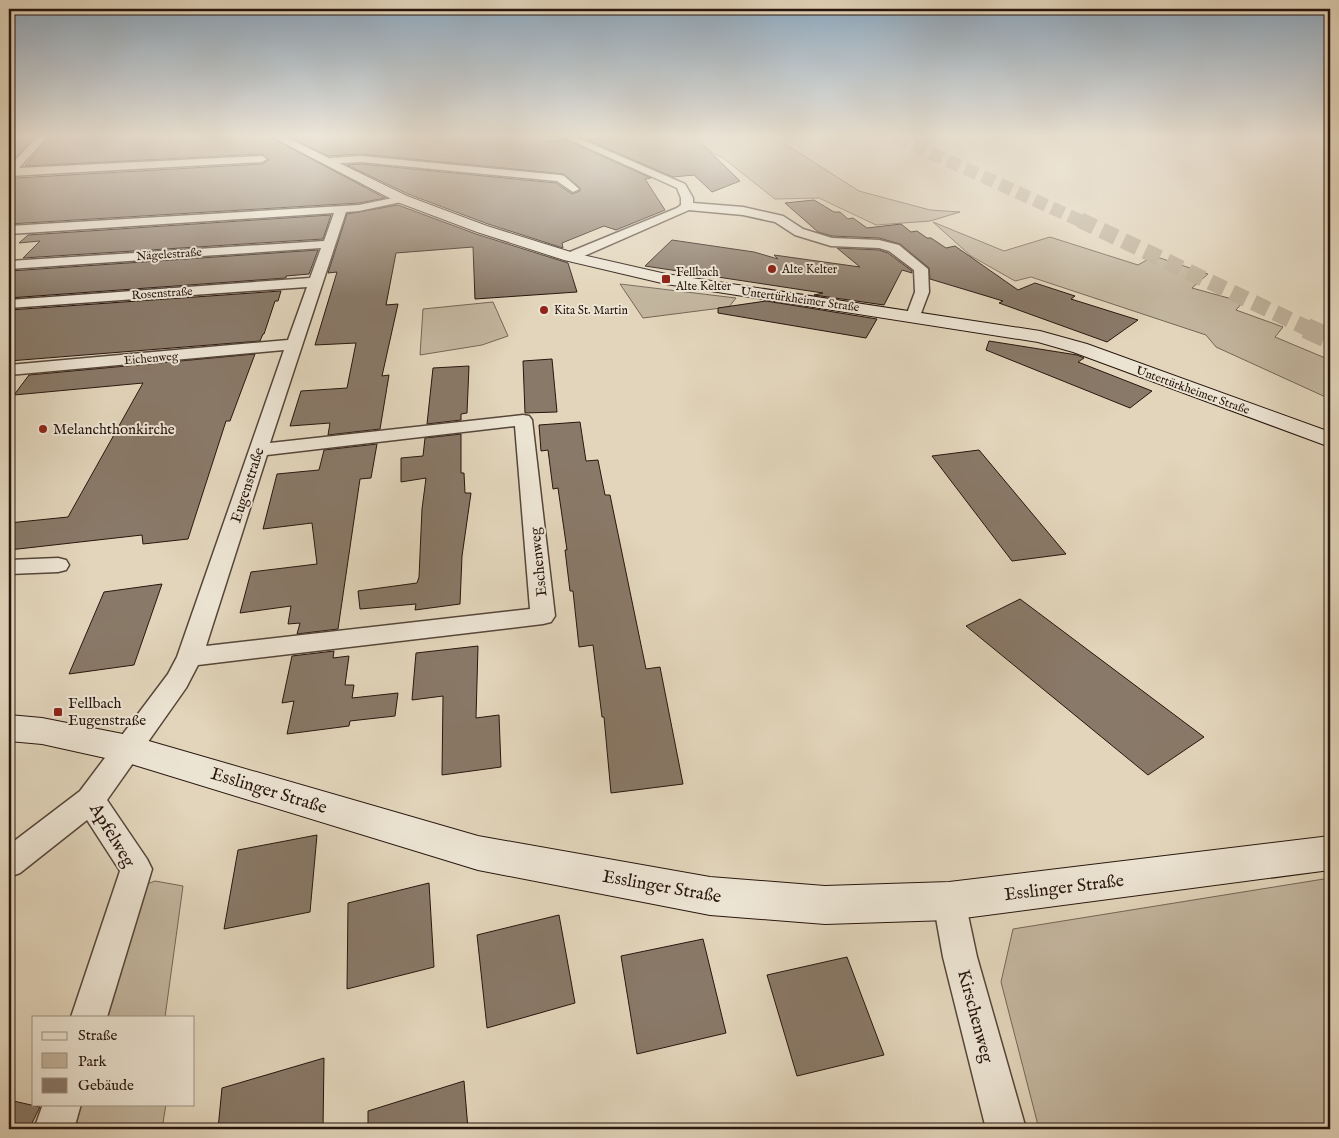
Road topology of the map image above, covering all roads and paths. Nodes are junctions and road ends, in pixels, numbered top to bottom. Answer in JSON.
{"nodes":[{"id":1,"x":386,"y":190,"type":"edge"},
{"id":2,"x":683,"y":190,"type":"edge"},
{"id":3,"x":402,"y":198,"type":"junction"},
{"id":4,"x":687,"y":206,"type":"junction"},
{"id":5,"x":341,"y":209,"type":"junction"},
{"id":6,"x":9,"y":230,"type":"edge"},
{"id":7,"x":329,"y":244,"type":"junction"},
{"id":8,"x":570,"y":257,"type":"junction"},
{"id":9,"x":9,"y":265,"type":"edge"},
{"id":10,"x":315,"y":282,"type":"junction"},
{"id":11,"x":9,"y":304,"type":"edge"},
{"id":12,"x":913,"y":316,"type":"junction"},
{"id":13,"x":294,"y":344,"type":"junction"},
{"id":14,"x":9,"y":370,"type":"edge"},
{"id":15,"x":1330,"y":440,"type":"edge"},
{"id":16,"x":259,"y":450,"type":"junction"},
{"id":17,"x":58,"y":565,"type":"dead end"},
{"id":18,"x":9,"y":568,"type":"edge"},
{"id":19,"x":190,"y":657,"type":"junction"},
{"id":20,"x":9,"y":728,"type":"edge"},
{"id":21,"x":128,"y":749,"type":"junction"},
{"id":22,"x":90,"y":800,"type":"junction"},
{"id":23,"x":1330,"y":853,"type":"edge"},
{"id":24,"x":9,"y":863,"type":"edge"},
{"id":25,"x":949,"y":901,"type":"junction"},
{"id":26,"x":90,"y":1016,"type":"edge"},
{"id":27,"x":61,"y":1106,"type":"edge"},
{"id":28,"x":54,"y":1129,"type":"edge"},
{"id":29,"x":1006,"y":1129,"type":"edge"}],
"edges":[{"from":1,"to":3,"type":"main road","name":"Untertürkheimer Straße"},
{"from":2,"to":4,"type":"street"},
{"from":3,"to":5,"type":"street"},
{"from":3,"to":8,"type":"main road","name":"Untertürkheimer Straße"},
{"from":4,"to":8,"type":"street"},
{"from":4,"to":12,"type":"street"},
{"from":5,"to":6,"type":"street"},
{"from":5,"to":7,"type":"street","name":"Eugenstraße"},
{"from":7,"to":9,"type":"street","name":"Nägelestraße"},
{"from":7,"to":10,"type":"street","name":"Eugenstraße"},
{"from":8,"to":12,"type":"main road","name":"Untertürkheimer Straße"},
{"from":10,"to":11,"type":"street","name":"Rosenstraße"},
{"from":10,"to":13,"type":"street","name":"Eugenstraße"},
{"from":12,"to":15,"type":"main road","name":"Untertürkheimer Straße"},
{"from":13,"to":14,"type":"street","name":"Eichenweg"},
{"from":13,"to":16,"type":"street","name":"Eugenstraße"},
{"from":16,"to":19,"type":"street","name":"Eugenstraße"},
{"from":16,"to":19,"type":"street","name":"Eschenweg"},
{"from":17,"to":18,"type":"street"},
{"from":19,"to":21,"type":"street","name":"Eugenstraße"},
{"from":20,"to":21,"type":"main road","name":"Esslinger Straße"},
{"from":21,"to":22,"type":"street","name":"Apfelweg"},
{"from":21,"to":25,"type":"main road","name":"Esslinger Straße"},
{"from":22,"to":24,"type":"street"},
{"from":22,"to":26,"type":"street","name":"Apfelweg"},
{"from":23,"to":25,"type":"main road","name":"Esslinger Straße"},
{"from":25,"to":29,"type":"street","name":"Kirschenweg"},
{"from":27,"to":28,"type":"street"}]}
